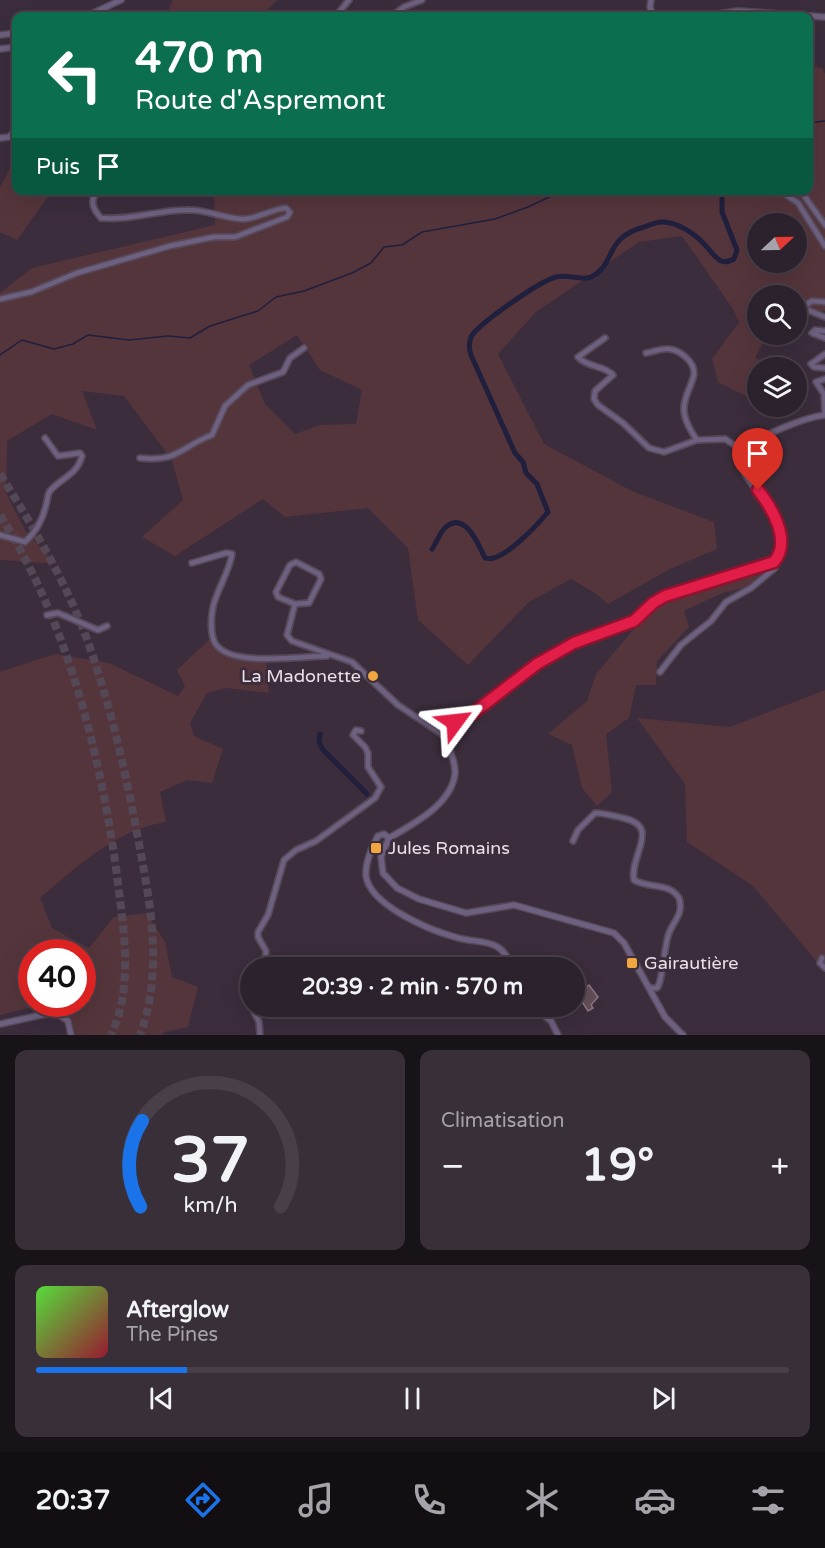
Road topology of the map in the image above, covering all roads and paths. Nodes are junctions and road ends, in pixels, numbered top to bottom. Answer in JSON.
{"nodes":[{"id":1,"x":121,"y":0,"type":"edge"},
{"id":2,"x":349,"y":0,"type":"edge"},
{"id":3,"x":422,"y":0,"type":"edge"},
{"id":4,"x":96,"y":12,"type":"edge"},
{"id":5,"x":339,"y":12,"type":"edge"},
{"id":6,"x":398,"y":12,"type":"edge"},
{"id":7,"x":732,"y":12,"type":"edge"},
{"id":8,"x":752,"y":12,"type":"edge"},
{"id":9,"x":96,"y":195,"type":"edge"},
{"id":10,"x":786,"y":195,"type":"edge"},
{"id":11,"x":804,"y":195,"type":"edge"},
{"id":12,"x":825,"y":225,"type":"edge"},
{"id":13,"x":825,"y":246,"type":"edge"},
{"id":14,"x":0,"y":299,"type":"edge"},
{"id":15,"x":825,"y":302,"type":"edge"},
{"id":16,"x":825,"y":317,"type":"edge"},
{"id":17,"x":825,"y":331,"type":"edge"},
{"id":18,"x":605,"y":338,"type":"dead end"},
{"id":19,"x":825,"y":338,"type":"edge"},
{"id":20,"x":304,"y":348,"type":"dead end"},
{"id":21,"x":646,"y":353,"type":"dead end"},
{"id":22,"x":825,"y":354,"type":"edge"},
{"id":23,"x":825,"y":368,"type":"edge"},
{"id":24,"x":825,"y":379,"type":"edge"},
{"id":25,"x":825,"y":415,"type":"edge"},
{"id":26,"x":45,"y":438,"type":"dead end"},
{"id":27,"x":697,"y":440,"type":"junction"},
{"id":28,"x":742,"y":450,"type":"junction"},
{"id":29,"x":140,"y":458,"type":"dead end"},
{"id":30,"x":0,"y":535,"type":"edge"},
{"id":31,"x":774,"y":562,"type":"junction"},
{"id":32,"x":192,"y":563,"type":"dead end"},
{"id":33,"x":295,"y":604,"type":"junction"},
{"id":34,"x":47,"y":615,"type":"dead end"},
{"id":35,"x":107,"y":626,"type":"dead end"},
{"id":36,"x":333,"y":656,"type":"junction"},
{"id":37,"x":660,"y":672,"type":"dead end"},
{"id":38,"x":361,"y":731,"type":"dead end"},
{"id":39,"x":446,"y":737,"type":"junction"},
{"id":40,"x":389,"y":838,"type":"junction"},
{"id":41,"x":573,"y":841,"type":"dead end"},
{"id":42,"x":265,"y":957,"type":"edge"},
{"id":43,"x":507,"y":957,"type":"edge"},
{"id":44,"x":822,"y":958,"type":"dead end"},
{"id":45,"x":825,"y":968,"type":"edge"},
{"id":46,"x":649,"y":988,"type":"junction"},
{"id":47,"x":256,"y":1017,"type":"edge"},
{"id":48,"x":546,"y":1017,"type":"edge"},
{"id":49,"x":0,"y":1024,"type":"edge"},
{"id":50,"x":71,"y":1035,"type":"edge"},
{"id":51,"x":261,"y":1035,"type":"edge"},
{"id":52,"x":558,"y":1035,"type":"edge"},
{"id":53,"x":683,"y":1035,"type":"edge"}],
"edges":[{"from":1,"to":4,"type":"street"},
{"from":2,"to":5,"type":"street"},
{"from":3,"to":6,"type":"street"},
{"from":7,"to":8,"type":"street"},
{"from":9,"to":14,"type":"street"},
{"from":10,"to":13,"type":"street"},
{"from":11,"to":12,"type":"street"},
{"from":15,"to":16,"type":"street"},
{"from":17,"to":19,"type":"street"},
{"from":18,"to":27,"type":"street"},
{"from":20,"to":29,"type":"street"},
{"from":21,"to":27,"type":"street"},
{"from":22,"to":23,"type":"street"},
{"from":24,"to":25,"type":"street"},
{"from":25,"to":28,"type":"street"},
{"from":26,"to":30,"type":"street"},
{"from":27,"to":28,"type":"street"},
{"from":28,"to":31,"type":"street"},
{"from":31,"to":37,"type":"street"},
{"from":31,"to":39,"type":"street"},
{"from":32,"to":36,"type":"street"},
{"from":33,"to":33,"type":"street"},
{"from":33,"to":36,"type":"street"},
{"from":34,"to":35,"type":"street"},
{"from":36,"to":39,"type":"street"},
{"from":38,"to":42,"type":"street"},
{"from":39,"to":40,"type":"street"},
{"from":40,"to":43,"type":"street"},
{"from":40,"to":46,"type":"street"},
{"from":41,"to":46,"type":"street"},
{"from":44,"to":45,"type":"street"},
{"from":46,"to":53,"type":"street"},
{"from":47,"to":51,"type":"street"},
{"from":48,"to":52,"type":"street"},
{"from":49,"to":50,"type":"street"}]}
